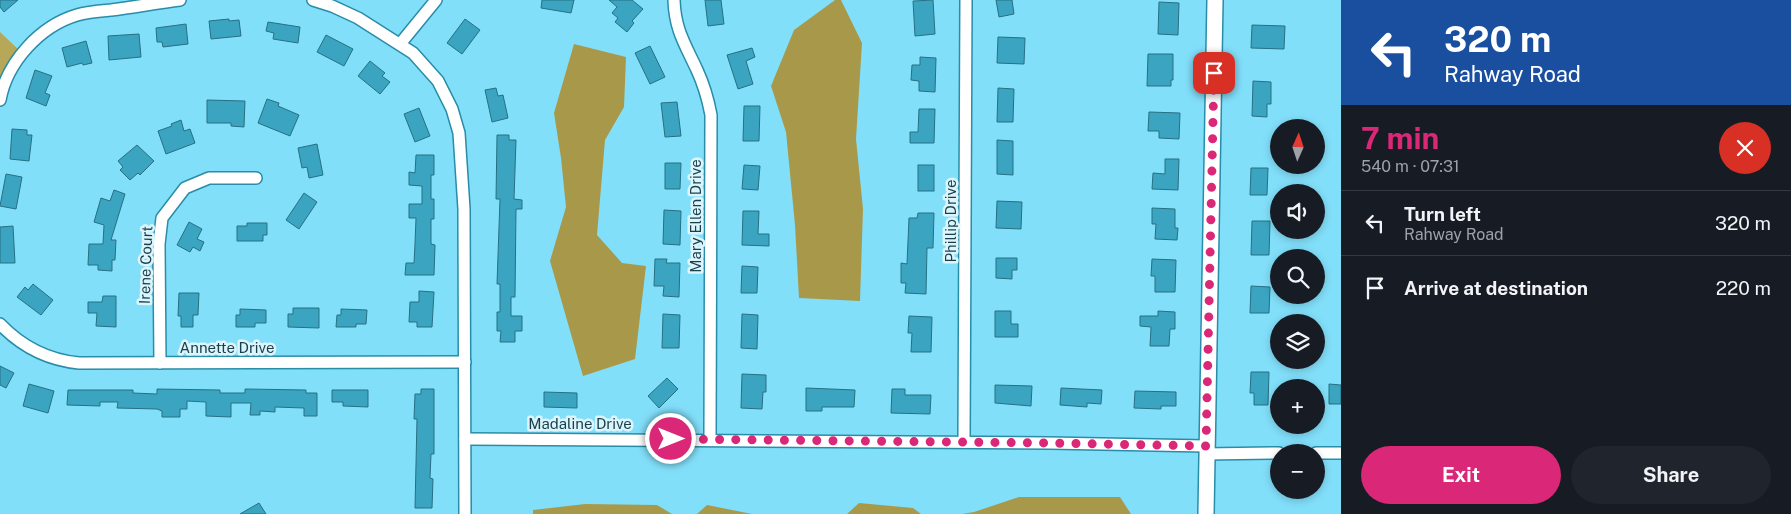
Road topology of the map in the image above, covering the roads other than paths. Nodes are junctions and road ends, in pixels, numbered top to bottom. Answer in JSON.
{"nodes":[{"id":1,"x":180,"y":0,"type":"edge"},
{"id":2,"x":313,"y":0,"type":"edge"},
{"id":3,"x":436,"y":0,"type":"edge"},
{"id":4,"x":674,"y":0,"type":"edge"},
{"id":5,"x":966,"y":0,"type":"edge"},
{"id":6,"x":1215,"y":0,"type":"edge"},
{"id":7,"x":400,"y":44,"type":"junction"},
{"id":8,"x":0,"y":100,"type":"edge"},
{"id":9,"x":256,"y":178,"type":"dead end"},
{"id":10,"x":0,"y":324,"type":"edge"},
{"id":11,"x":465,"y":362,"type":"junction"},
{"id":12,"x":160,"y":363,"type":"junction"},
{"id":13,"x":464,"y":439,"type":"junction"},
{"id":14,"x":710,"y":439,"type":"junction"},
{"id":15,"x":964,"y":442,"type":"junction"},
{"id":16,"x":1206,"y":450,"type":"junction"},
{"id":17,"x":1270,"y":453,"type":"edge"},
{"id":18,"x":1325,"y":453,"type":"edge"},
{"id":19,"x":1341,"y":453,"type":"edge"},
{"id":20,"x":464,"y":514,"type":"edge"},
{"id":21,"x":1206,"y":514,"type":"edge"}],
"edges":[{"from":1,"to":8,"type":"street"},
{"from":2,"to":7,"type":"street"},
{"from":3,"to":7,"type":"street"},
{"from":4,"to":14,"type":"street","name":"Mary Ellen Drive"},
{"from":5,"to":15,"type":"street","name":"Phillip Drive"},
{"from":6,"to":16,"type":"street"},
{"from":7,"to":11,"type":"street"},
{"from":9,"to":12,"type":"street","name":"Irene Court"},
{"from":10,"to":12,"type":"street","name":"Annette Drive"},
{"from":11,"to":12,"type":"street","name":"Annette Drive"},
{"from":11,"to":13,"type":"street"},
{"from":13,"to":14,"type":"street","name":"Madaline Drive"},
{"from":13,"to":20,"type":"street"},
{"from":14,"to":15,"type":"street","name":"Madaline Drive"},
{"from":15,"to":16,"type":"street","name":"Madaline Drive"},
{"from":16,"to":17,"type":"street","name":"Madaline Drive"},
{"from":16,"to":21,"type":"street"},
{"from":18,"to":19,"type":"street"}]}
